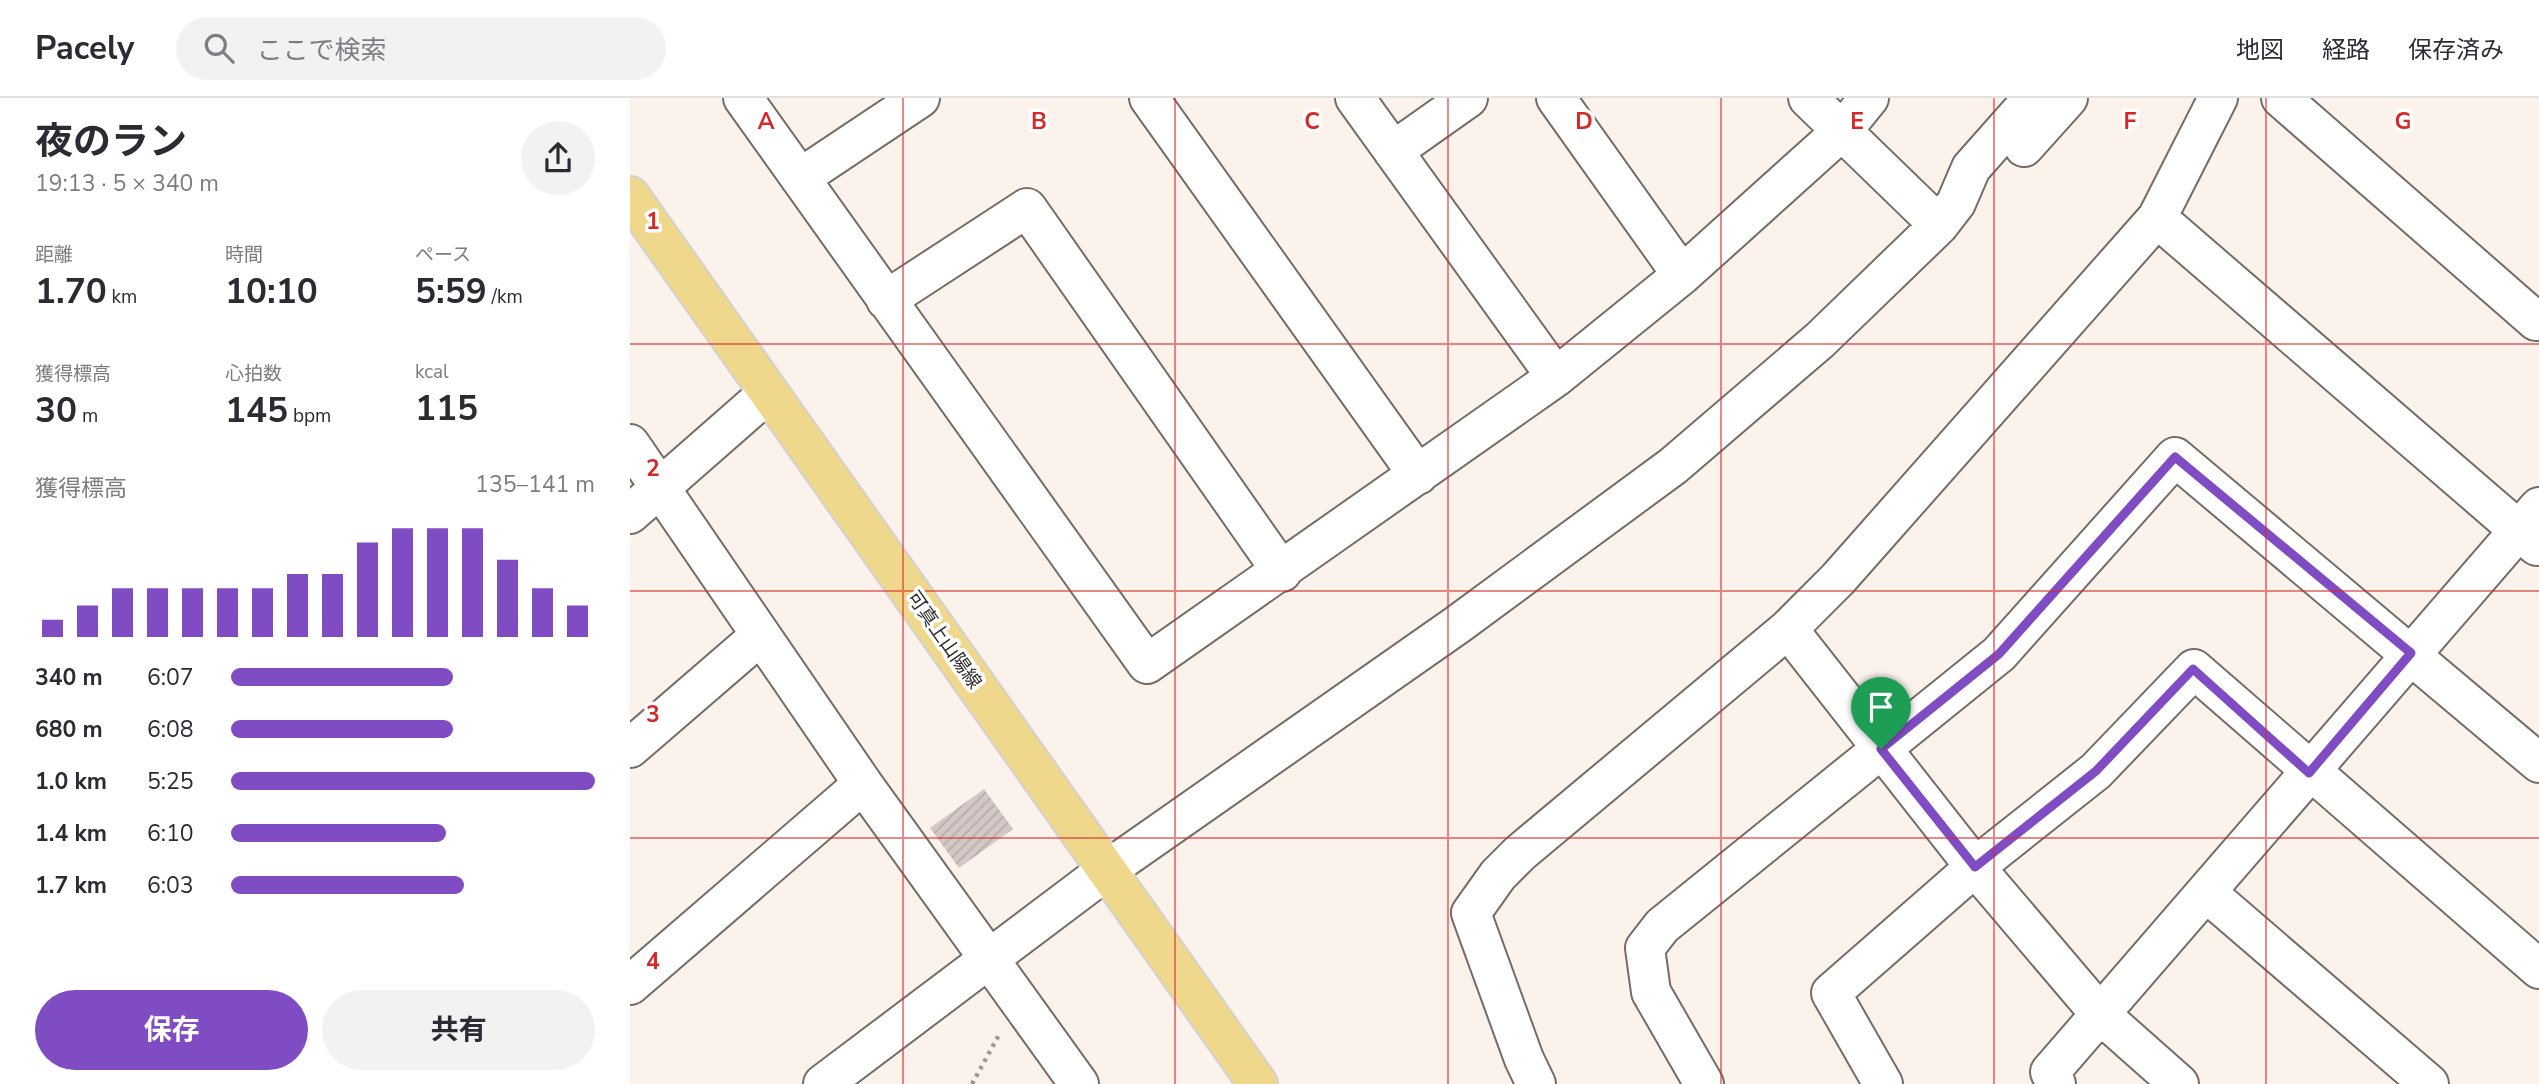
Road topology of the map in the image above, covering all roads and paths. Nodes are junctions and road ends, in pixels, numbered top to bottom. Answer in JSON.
{"nodes":[{"id":1,"x":743,"y":98,"type":"edge"},
{"id":2,"x":920,"y":98,"type":"edge"},
{"id":3,"x":1355,"y":98,"type":"edge"},
{"id":4,"x":1468,"y":98,"type":"edge"},
{"id":5,"x":1556,"y":98,"type":"edge"},
{"id":6,"x":1808,"y":98,"type":"edge"},
{"id":7,"x":1869,"y":98,"type":"edge"},
{"id":8,"x":2033,"y":98,"type":"edge"},
{"id":9,"x":2068,"y":98,"type":"edge"},
{"id":10,"x":2218,"y":98,"type":"edge"},
{"id":11,"x":2281,"y":98,"type":"edge"},
{"id":12,"x":1161,"y":102,"type":"edge"},
{"id":13,"x":1843,"y":130,"type":"junction"},
{"id":14,"x":1393,"y":151,"type":"junction"},
{"id":15,"x":800,"y":178,"type":"junction"},
{"id":16,"x":630,"y":196,"type":"edge"},
{"id":17,"x":1948,"y":214,"type":"junction"},
{"id":18,"x":2157,"y":218,"type":"junction"},
{"id":19,"x":1682,"y":275,"type":"junction"},
{"id":20,"x":886,"y":300,"type":"junction"},
{"id":21,"x":2539,"y":321,"type":"edge"},
{"id":22,"x":1556,"y":377,"type":"junction"},
{"id":23,"x":768,"y":393,"type":"junction"},
{"id":24,"x":630,"y":444,"type":"edge"},
{"id":25,"x":1418,"y":475,"type":"junction"},
{"id":26,"x":661,"y":488,"type":"junction"},
{"id":27,"x":630,"y":514,"type":"edge"},
{"id":28,"x":2532,"y":528,"type":"edge"},
{"id":29,"x":1282,"y":572,"type":"junction"},
{"id":30,"x":1788,"y":629,"type":"junction"},
{"id":31,"x":761,"y":635,"type":"junction"},
{"id":32,"x":2411,"y":653,"type":"junction"},
{"id":33,"x":630,"y":748,"type":"edge"},
{"id":34,"x":1881,"y":749,"type":"junction"},
{"id":35,"x":2539,"y":763,"type":"edge"},
{"id":36,"x":2309,"y":773,"type":"junction"},
{"id":37,"x":863,"y":783,"type":"junction"},
{"id":38,"x":1975,"y":867,"type":"junction"},
{"id":39,"x":1107,"y":870,"type":"junction"},
{"id":40,"x":2207,"y":894,"type":"junction"},
{"id":41,"x":990,"y":957,"type":"junction"},
{"id":42,"x":2539,"y":969,"type":"edge"},
{"id":43,"x":630,"y":985,"type":"edge"},
{"id":44,"x":1018,"y":1000,"type":"junction"},
{"id":45,"x":2100,"y":1014,"type":"junction"},
{"id":46,"x":823,"y":1084,"type":"edge"},
{"id":47,"x":972,"y":1084,"type":"edge"},
{"id":48,"x":1079,"y":1084,"type":"edge"},
{"id":49,"x":1258,"y":1084,"type":"edge"},
{"id":50,"x":1536,"y":1084,"type":"edge"},
{"id":51,"x":1704,"y":1084,"type":"edge"},
{"id":52,"x":1883,"y":1084,"type":"edge"},
{"id":53,"x":2056,"y":1084,"type":"edge"},
{"id":54,"x":2179,"y":1084,"type":"edge"},
{"id":55,"x":2429,"y":1084,"type":"edge"}],
"edges":[{"from":1,"to":15,"type":"street"},
{"from":2,"to":15,"type":"street"},
{"from":3,"to":14,"type":"street"},
{"from":4,"to":14,"type":"street"},
{"from":5,"to":19,"type":"street"},
{"from":6,"to":13,"type":"street"},
{"from":7,"to":13,"type":"street"},
{"from":8,"to":17,"type":"street"},
{"from":9,"to":17,"type":"street"},
{"from":10,"to":18,"type":"street"},
{"from":11,"to":21,"type":"street"},
{"from":12,"to":25,"type":"street"},
{"from":13,"to":17,"type":"street"},
{"from":13,"to":19,"type":"street"},
{"from":14,"to":22,"type":"street"},
{"from":15,"to":20,"type":"street"},
{"from":16,"to":23,"type":"main road","name":"可真上山陽線"},
{"from":17,"to":39,"type":"street"},
{"from":18,"to":28,"type":"street"},
{"from":18,"to":30,"type":"street"},
{"from":19,"to":22,"type":"street"},
{"from":20,"to":29,"type":"street"},
{"from":20,"to":29,"type":"street"},
{"from":22,"to":25,"type":"street"},
{"from":23,"to":26,"type":"street"},
{"from":23,"to":39,"type":"main road","name":"可真上山陽線"},
{"from":24,"to":26,"type":"street"},
{"from":25,"to":29,"type":"street"},
{"from":26,"to":27,"type":"street"},
{"from":26,"to":31,"type":"street"},
{"from":28,"to":32,"type":"street"},
{"from":30,"to":34,"type":"street"},
{"from":30,"to":50,"type":"street"},
{"from":31,"to":33,"type":"street"},
{"from":31,"to":37,"type":"street"},
{"from":32,"to":34,"type":"street"},
{"from":32,"to":35,"type":"street"},
{"from":32,"to":36,"type":"street"},
{"from":34,"to":38,"type":"street"},
{"from":34,"to":51,"type":"street"},
{"from":36,"to":38,"type":"street"},
{"from":36,"to":40,"type":"street"},
{"from":36,"to":42,"type":"street"},
{"from":37,"to":41,"type":"street"},
{"from":37,"to":43,"type":"street"},
{"from":38,"to":45,"type":"street"},
{"from":38,"to":52,"type":"street"},
{"from":39,"to":41,"type":"street"},
{"from":39,"to":49,"type":"main road","name":"可真上山陽線"},
{"from":40,"to":45,"type":"street"},
{"from":40,"to":55,"type":"street"},
{"from":41,"to":44,"type":"street"},
{"from":41,"to":46,"type":"street"},
{"from":44,"to":47,"type":"path"},
{"from":44,"to":48,"type":"street"},
{"from":45,"to":53,"type":"street"},
{"from":45,"to":54,"type":"street"}]}
